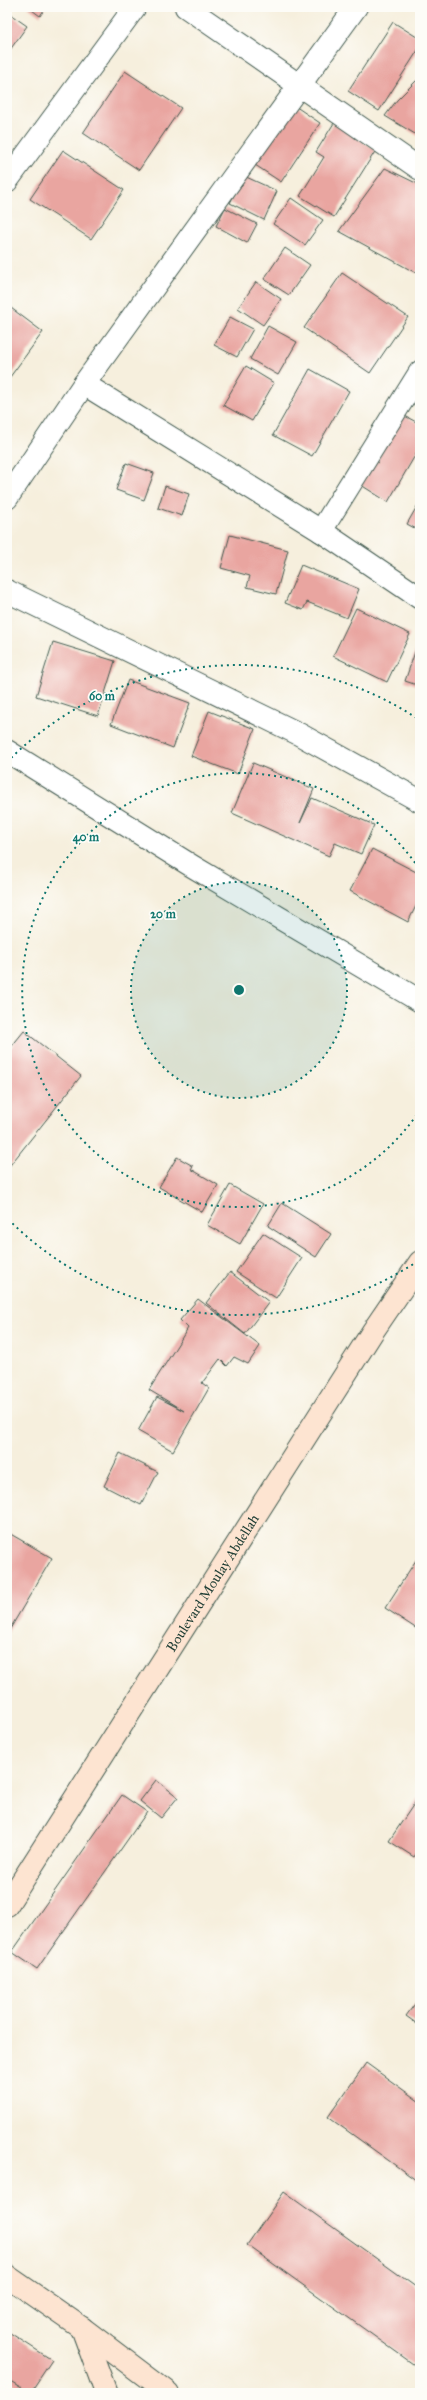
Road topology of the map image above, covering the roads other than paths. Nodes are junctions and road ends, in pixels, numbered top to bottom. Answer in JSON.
{"nodes":[{"id":1,"x":135,"y":7,"type":"edge"},
{"id":2,"x":186,"y":7,"type":"edge"},
{"id":3,"x":356,"y":7,"type":"edge"},
{"id":4,"x":298,"y":85,"type":"junction"},
{"id":5,"x":420,"y":169,"type":"edge"},
{"id":6,"x":7,"y":181,"type":"edge"},
{"id":7,"x":420,"y":372,"type":"edge"},
{"id":8,"x":84,"y":384,"type":"junction"},
{"id":9,"x":413,"y":399,"type":"edge"},
{"id":10,"x":7,"y":498,"type":"edge"},
{"id":11,"x":322,"y":531,"type":"junction"},
{"id":12,"x":7,"y":591,"type":"edge"},
{"id":13,"x":420,"y":598,"type":"edge"},
{"id":14,"x":7,"y":752,"type":"edge"},
{"id":15,"x":420,"y":801,"type":"edge"},
{"id":16,"x":420,"y":1001,"type":"edge"},
{"id":17,"x":420,"y":1262,"type":"edge"},
{"id":18,"x":7,"y":1905,"type":"edge"},
{"id":19,"x":7,"y":2276,"type":"edge"},
{"id":20,"x":82,"y":2328,"type":"junction"},
{"id":21,"x":106,"y":2393,"type":"edge"},
{"id":22,"x":168,"y":2393,"type":"edge"}],
"edges":[{"from":1,"to":6,"type":"street"},
{"from":2,"to":4,"type":"street"},
{"from":3,"to":4,"type":"street"},
{"from":4,"to":5,"type":"street"},
{"from":4,"to":8,"type":"street"},
{"from":7,"to":9,"type":"street"},
{"from":8,"to":10,"type":"street"},
{"from":8,"to":11,"type":"street"},
{"from":9,"to":11,"type":"street"},
{"from":11,"to":13,"type":"street"},
{"from":12,"to":15,"type":"street"},
{"from":14,"to":16,"type":"street"},
{"from":17,"to":18,"type":"main road","name":"Boulevard Moulay Abdellah"},
{"from":19,"to":20,"type":"main road"},
{"from":20,"to":21,"type":"main road"},
{"from":20,"to":22,"type":"main road"}]}
